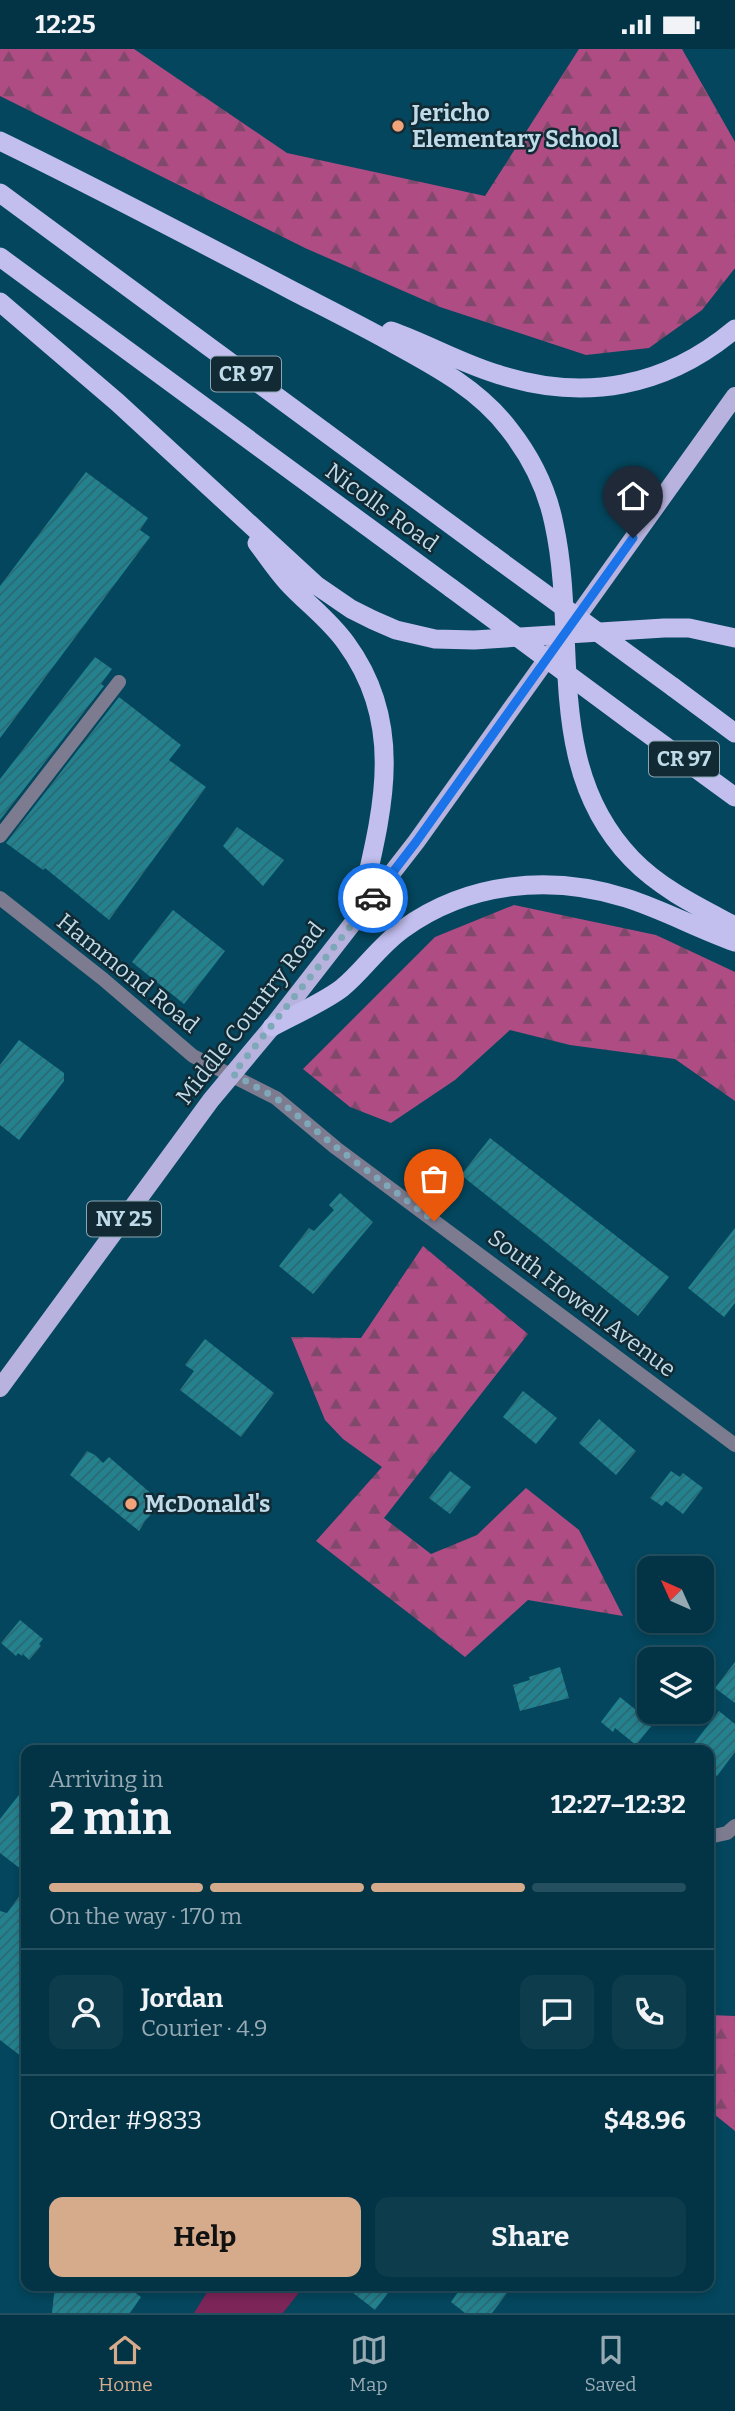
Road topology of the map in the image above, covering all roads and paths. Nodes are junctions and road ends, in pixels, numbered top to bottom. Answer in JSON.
{"nodes":[{"id":1,"x":0,"y":141,"type":"edge"},
{"id":2,"x":0,"y":193,"type":"edge"},
{"id":3,"x":0,"y":257,"type":"edge"},
{"id":4,"x":0,"y":302,"type":"edge"},
{"id":5,"x":324,"y":307,"type":"junction"},
{"id":6,"x":735,"y":329,"type":"edge"},
{"id":7,"x":735,"y":395,"type":"edge"},
{"id":8,"x":225,"y":501,"type":"junction"},
{"id":9,"x":564,"y":636,"type":"junction"},
{"id":10,"x":735,"y":638,"type":"edge"},
{"id":11,"x":119,"y":682,"type":"dead end"},
{"id":12,"x":735,"y":733,"type":"edge"},
{"id":13,"x":735,"y":797,"type":"edge"},
{"id":14,"x":0,"y":836,"type":"edge"},
{"id":15,"x":0,"y":898,"type":"edge"},
{"id":16,"x":358,"y":917,"type":"junction"},
{"id":17,"x":735,"y":926,"type":"edge"},
{"id":18,"x":735,"y":942,"type":"edge"},
{"id":19,"x":272,"y":1027,"type":"junction"},
{"id":20,"x":233,"y":1074,"type":"junction"},
{"id":21,"x":0,"y":1388,"type":"edge"},
{"id":22,"x":735,"y":1445,"type":"edge"},
{"id":23,"x":735,"y":1826,"type":"edge"},
{"id":24,"x":714,"y":1836,"type":"edge"}],
"edges":[{"from":1,"to":5,"type":"highway"},
{"from":2,"to":12,"type":"highway","name":"Nicolls Road","number":"CR 97","bridge":true},
{"from":3,"to":13,"type":"highway","name":"Nicolls Road","number":"CR 97","bridge":true},
{"from":4,"to":8,"type":"highway"},
{"from":5,"to":6,"type":"highway"},
{"from":5,"to":9,"type":"highway"},
{"from":7,"to":9,"type":"main road","name":"Middle Country Road","number":"NY 25"},
{"from":8,"to":9,"type":"highway"},
{"from":8,"to":16,"type":"highway"},
{"from":9,"to":10,"type":"highway"},
{"from":9,"to":16,"type":"main road","name":"Middle Country Road","number":"NY 25"},
{"from":9,"to":17,"type":"highway"},
{"from":11,"to":14,"type":"street"},
{"from":15,"to":20,"type":"street","name":"Hammond Road"},
{"from":16,"to":19,"type":"main road","name":"Middle Country Road","number":"NY 25"},
{"from":18,"to":19,"type":"highway"},
{"from":19,"to":20,"type":"main road","name":"Middle Country Road","number":"NY 25"},
{"from":20,"to":21,"type":"main road","name":"Middle Country Road","number":"NY 25"},
{"from":20,"to":22,"type":"street","name":"South Howell Avenue"},
{"from":23,"to":24,"type":"street"}]}
